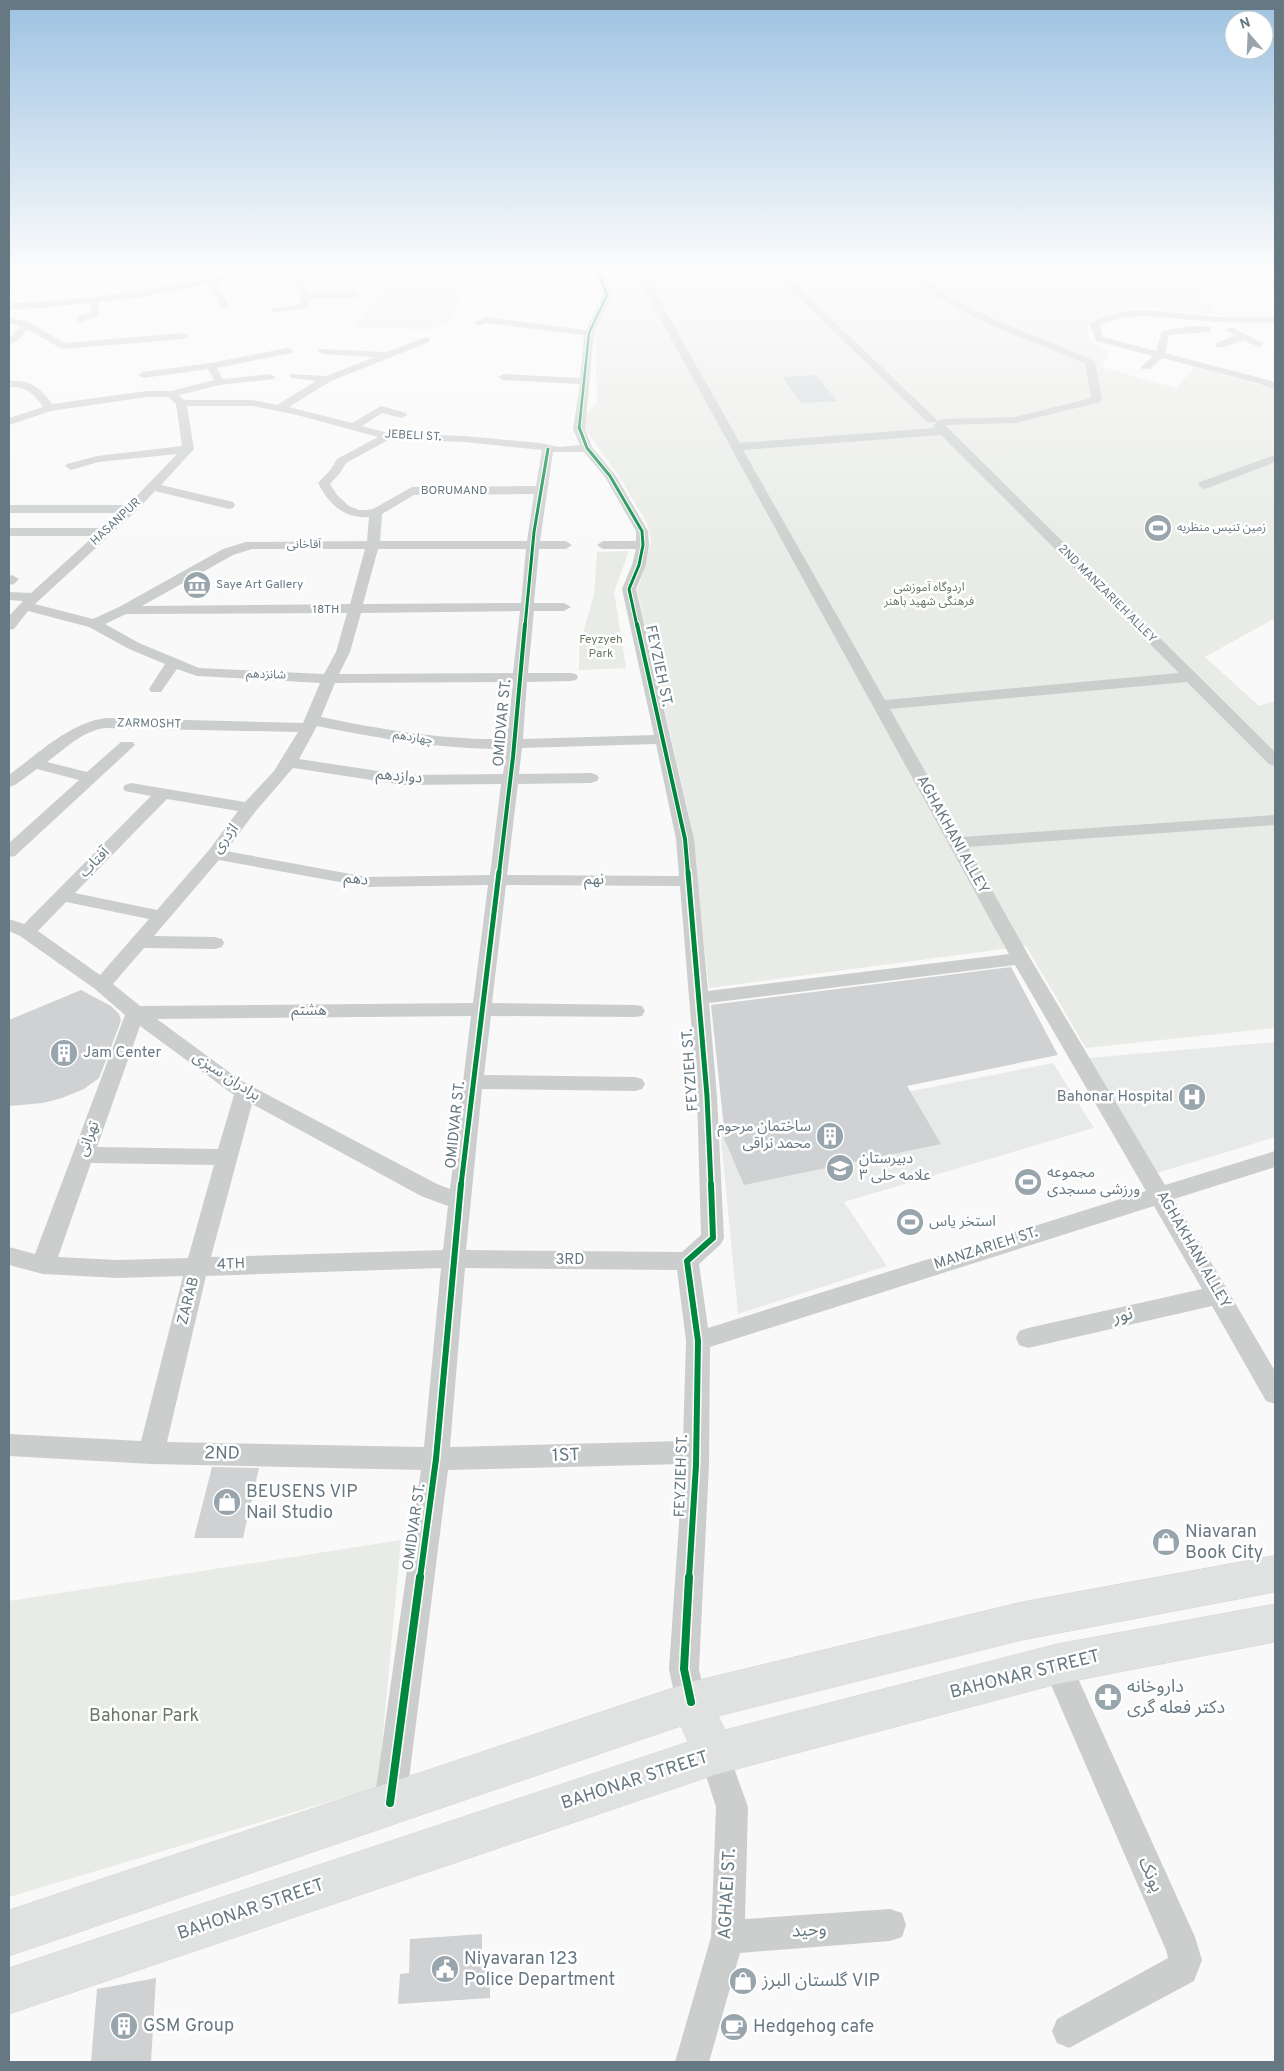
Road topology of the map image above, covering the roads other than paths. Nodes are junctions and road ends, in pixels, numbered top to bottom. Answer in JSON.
{"nodes":[{"id":1,"x":191,"y":368,"type":"edge"},
{"id":2,"x":212,"y":368,"type":"edge"},
{"id":3,"x":357,"y":368,"type":"edge"},
{"id":4,"x":581,"y":368,"type":"edge"},
{"id":5,"x":584,"y":368,"type":"edge"},
{"id":6,"x":692,"y":368,"type":"edge"},
{"id":7,"x":879,"y":368,"type":"edge"},
{"id":8,"x":1091,"y":368,"type":"edge"},
{"id":9,"x":1211,"y":368,"type":"edge"},
{"id":10,"x":143,"y":375,"type":"dead end"},
{"id":11,"x":295,"y":376,"type":"dead end"},
{"id":12,"x":270,"y":377,"type":"dead end"},
{"id":13,"x":503,"y":377,"type":"dead end"},
{"id":14,"x":328,"y":379,"type":"junction"},
{"id":15,"x":579,"y":381,"type":"junction"},
{"id":16,"x":220,"y":382,"type":"junction"},
{"id":17,"x":9,"y":384,"type":"edge"},
{"id":18,"x":1275,"y":387,"type":"edge"},
{"id":19,"x":171,"y":394,"type":"junction"},
{"id":20,"x":181,"y":403,"type":"junction"},
{"id":21,"x":49,"y":408,"type":"junction"},
{"id":22,"x":280,"y":408,"type":"junction"},
{"id":23,"x":402,"y":415,"type":"dead end"},
{"id":24,"x":9,"y":422,"type":"edge"},
{"id":25,"x":940,"y":425,"type":"junction"},
{"id":26,"x":353,"y":427,"type":"junction"},
{"id":27,"x":576,"y":429,"type":"junction"},
{"id":28,"x":388,"y":436,"type":"junction"},
{"id":29,"x":736,"y":447,"type":"junction"},
{"id":30,"x":584,"y":448,"type":"junction"},
{"id":31,"x":188,"y":449,"type":"junction"},
{"id":32,"x":553,"y":450,"type":"junction"},
{"id":33,"x":1275,"y":458,"type":"edge"},
{"id":34,"x":71,"y":466,"type":"dead end"},
{"id":35,"x":1204,"y":485,"type":"dead end"},
{"id":36,"x":154,"y":487,"type":"junction"},
{"id":37,"x":540,"y":490,"type":"junction"},
{"id":38,"x":229,"y":504,"type":"dead end"},
{"id":39,"x":9,"y":509,"type":"edge"},
{"id":40,"x":132,"y":509,"type":"junction"},
{"id":41,"x":376,"y":512,"type":"junction"},
{"id":42,"x":9,"y":532,"type":"edge"},
{"id":43,"x":106,"y":532,"type":"junction"},
{"id":44,"x":373,"y":545,"type":"junction"},
{"id":45,"x":533,"y":545,"type":"junction"},
{"id":46,"x":566,"y":545,"type":"dead end"},
{"id":47,"x":603,"y":545,"type":"dead end"},
{"id":48,"x":643,"y":545,"type":"junction"},
{"id":49,"x":9,"y":596,"type":"edge"},
{"id":50,"x":30,"y":602,"type":"junction"},
{"id":51,"x":527,"y":606,"type":"junction"},
{"id":52,"x":564,"y":607,"type":"dead end"},
{"id":53,"x":124,"y":610,"type":"junction"},
{"id":54,"x":353,"y":610,"type":"junction"},
{"id":55,"x":94,"y":624,"type":"junction"},
{"id":56,"x":9,"y":626,"type":"edge"},
{"id":57,"x":174,"y":662,"type":"junction"},
{"id":58,"x":571,"y":677,"type":"dead end"},
{"id":59,"x":1189,"y":677,"type":"junction"},
{"id":60,"x":520,"y":678,"type":"junction"},
{"id":61,"x":329,"y":679,"type":"junction"},
{"id":62,"x":156,"y":689,"type":"dead end"},
{"id":63,"x":880,"y":705,"type":"junction"},
{"id":64,"x":310,"y":724,"type":"junction"},
{"id":65,"x":662,"y":738,"type":"junction"},
{"id":66,"x":515,"y":744,"type":"junction"},
{"id":67,"x":127,"y":745,"type":"dead end"},
{"id":68,"x":1275,"y":760,"type":"edge"},
{"id":69,"x":288,"y":762,"type":"junction"},
{"id":70,"x":35,"y":764,"type":"junction"},
{"id":71,"x":91,"y":778,"type":"junction"},
{"id":72,"x":591,"y":778,"type":"dead end"},
{"id":73,"x":510,"y":780,"type":"junction"},
{"id":74,"x":9,"y":782,"type":"edge"},
{"id":75,"x":131,"y":788,"type":"dead end"},
{"id":76,"x":164,"y":793,"type":"junction"},
{"id":77,"x":249,"y":808,"type":"junction"},
{"id":78,"x":1275,"y":820,"type":"edge"},
{"id":79,"x":957,"y":843,"type":"junction"},
{"id":80,"x":9,"y":852,"type":"edge"},
{"id":81,"x":215,"y":854,"type":"junction"},
{"id":82,"x":498,"y":880,"type":"junction"},
{"id":83,"x":689,"y":881,"type":"junction"},
{"id":84,"x":62,"y":896,"type":"junction"},
{"id":85,"x":160,"y":916,"type":"junction"},
{"id":86,"x":9,"y":925,"type":"edge"},
{"id":87,"x":26,"y":932,"type":"junction"},
{"id":88,"x":141,"y":942,"type":"junction"},
{"id":89,"x":215,"y":943,"type":"dead end"},
{"id":90,"x":1021,"y":958,"type":"junction"},
{"id":91,"x":102,"y":985,"type":"junction"},
{"id":92,"x":698,"y":998,"type":"junction"},
{"id":93,"x":482,"y":1010,"type":"junction"},
{"id":94,"x":635,"y":1011,"type":"dead end"},
{"id":95,"x":135,"y":1013,"type":"junction"},
{"id":96,"x":473,"y":1082,"type":"junction"},
{"id":97,"x":635,"y":1084,"type":"dead end"},
{"id":98,"x":245,"y":1092,"type":"junction"},
{"id":99,"x":83,"y":1155,"type":"junction"},
{"id":100,"x":228,"y":1157,"type":"junction"},
{"id":101,"x":1275,"y":1159,"type":"edge"},
{"id":102,"x":1160,"y":1194,"type":"junction"},
{"id":103,"x":461,"y":1202,"type":"junction"},
{"id":104,"x":9,"y":1256,"type":"edge"},
{"id":105,"x":454,"y":1259,"type":"junction"},
{"id":106,"x":687,"y":1261,"type":"junction"},
{"id":107,"x":43,"y":1265,"type":"junction"},
{"id":108,"x":197,"y":1266,"type":"junction"},
{"id":109,"x":1219,"y":1295,"type":"junction"},
{"id":110,"x":1028,"y":1338,"type":"dead end"},
{"id":111,"x":698,"y":1341,"type":"junction"},
{"id":112,"x":1275,"y":1393,"type":"edge"},
{"id":113,"x":9,"y":1445,"type":"edge"},
{"id":114,"x":696,"y":1452,"type":"junction"},
{"id":115,"x":151,"y":1453,"type":"junction"},
{"id":116,"x":436,"y":1459,"type":"junction"},
{"id":117,"x":1275,"y":1574,"type":"edge"},
{"id":118,"x":1275,"y":1623,"type":"edge"},
{"id":119,"x":1057,"y":1664,"type":"junction"},
{"id":120,"x":692,"y":1702,"type":"junction"},
{"id":121,"x":714,"y":1754,"type":"junction"},
{"id":122,"x":390,"y":1803,"type":"junction"},
{"id":123,"x":890,"y":1925,"type":"dead end"},
{"id":124,"x":9,"y":1933,"type":"edge"},
{"id":125,"x":728,"y":1937,"type":"junction"},
{"id":126,"x":9,"y":1991,"type":"edge"},
{"id":127,"x":1069,"y":2032,"type":"dead end"},
{"id":128,"x":692,"y":2062,"type":"edge"}],
"edges":[{"from":1,"to":10,"type":"street"},
{"from":2,"to":16,"type":"street"},
{"from":3,"to":14,"type":"street"},
{"from":4,"to":15,"type":"street"},
{"from":5,"to":27,"type":"street"},
{"from":6,"to":29,"type":"street","name":"AGHAKHANI ALLEY"},
{"from":7,"to":25,"type":"street","name":"2ND MANZARIEH ALLEY"},
{"from":8,"to":25,"type":"street"},
{"from":9,"to":18,"type":"street"},
{"from":11,"to":14,"type":"street"},
{"from":12,"to":16,"type":"street"},
{"from":13,"to":15,"type":"street"},
{"from":14,"to":22,"type":"street"},
{"from":15,"to":27,"type":"street"},
{"from":16,"to":19,"type":"street"},
{"from":17,"to":21,"type":"street"},
{"from":19,"to":20,"type":"street"},
{"from":19,"to":21,"type":"street"},
{"from":20,"to":22,"type":"street","name":"JEBELI ST."},
{"from":20,"to":31,"type":"street"},
{"from":21,"to":24,"type":"street"},
{"from":22,"to":26,"type":"street","name":"JEBELI ST."},
{"from":23,"to":26,"type":"street"},
{"from":25,"to":29,"type":"street"},
{"from":25,"to":59,"type":"street","name":"2ND MANZARIEH ALLEY"},
{"from":26,"to":28,"type":"street","name":"JEBELI ST."},
{"from":27,"to":30,"type":"street"},
{"from":28,"to":32,"type":"street","name":"JEBELI ST."},
{"from":28,"to":41,"type":"street"},
{"from":29,"to":63,"type":"street","name":"AGHAKHANI ALLEY"},
{"from":30,"to":32,"type":"street","name":"JEBELI ST."},
{"from":30,"to":48,"type":"street","name":"FEYZIEH ST."},
{"from":31,"to":34,"type":"street"},
{"from":31,"to":36,"type":"street","name":"HASANPUR"},
{"from":32,"to":37,"type":"street","name":"OMIDVAR ST."},
{"from":33,"to":35,"type":"street"},
{"from":36,"to":38,"type":"street"},
{"from":36,"to":40,"type":"street","name":"HASANPUR"},
{"from":37,"to":41,"type":"street","name":"BORUMAND"},
{"from":37,"to":45,"type":"street","name":"OMIDVAR ST."},
{"from":39,"to":40,"type":"street"},
{"from":40,"to":43,"type":"street","name":"HASANPUR"},
{"from":41,"to":44,"type":"street"},
{"from":42,"to":43,"type":"street"},
{"from":43,"to":50,"type":"street","name":"HASANPUR"},
{"from":44,"to":45,"type":"street","name":"آقاخانی"},
{"from":44,"to":53,"type":"street","name":"آقاخانی"},
{"from":44,"to":54,"type":"street","name":"اژدری"},
{"from":45,"to":46,"type":"street","name":"آقاخانی"},
{"from":45,"to":51,"type":"street","name":"OMIDVAR ST."},
{"from":47,"to":48,"type":"street"},
{"from":48,"to":65,"type":"street","name":"FEYZIEH ST."},
{"from":49,"to":50,"type":"street","name":"شانزدهم"},
{"from":50,"to":55,"type":"street","name":"شانزدهم"},
{"from":50,"to":56,"type":"street","name":"HASANPUR"},
{"from":51,"to":52,"type":"street","name":"18TH"},
{"from":51,"to":54,"type":"street","name":"18TH"},
{"from":51,"to":60,"type":"street","name":"OMIDVAR ST."},
{"from":53,"to":54,"type":"street","name":"18TH"},
{"from":53,"to":55,"type":"street","name":"آقاخانی"},
{"from":54,"to":61,"type":"street","name":"اژدری"},
{"from":55,"to":57,"type":"street","name":"شانزدهم"},
{"from":57,"to":61,"type":"street","name":"شانزدهم"},
{"from":57,"to":62,"type":"street"},
{"from":58,"to":60,"type":"street","name":"شانزدهم"},
{"from":59,"to":63,"type":"street"},
{"from":59,"to":68,"type":"street","name":"2ND MANZARIEH ALLEY"},
{"from":60,"to":61,"type":"street","name":"شانزدهم"},
{"from":60,"to":66,"type":"street","name":"OMIDVAR ST."},
{"from":61,"to":64,"type":"street","name":"اژدری"},
{"from":63,"to":79,"type":"street","name":"AGHAKHANI ALLEY"},
{"from":64,"to":66,"type":"street","name":"چهاردهم"},
{"from":64,"to":69,"type":"street","name":"اژدری"},
{"from":64,"to":70,"type":"street","name":"ZARMOSHT"},
{"from":65,"to":66,"type":"street","name":"چهاردهم"},
{"from":65,"to":83,"type":"street","name":"FEYZIEH ST."},
{"from":66,"to":73,"type":"street","name":"OMIDVAR ST."},
{"from":67,"to":71,"type":"street"},
{"from":69,"to":73,"type":"street","name":"دوازدهم"},
{"from":69,"to":77,"type":"street","name":"اژدری"},
{"from":70,"to":71,"type":"street"},
{"from":70,"to":74,"type":"street","name":"ZARMOSHT"},
{"from":71,"to":80,"type":"street"},
{"from":72,"to":73,"type":"street","name":"دوازدهم"},
{"from":73,"to":82,"type":"street","name":"OMIDVAR ST."},
{"from":75,"to":76,"type":"street"},
{"from":76,"to":77,"type":"street"},
{"from":76,"to":84,"type":"street","name":"آفتاب"},
{"from":77,"to":81,"type":"street","name":"اژدری"},
{"from":78,"to":79,"type":"street"},
{"from":79,"to":90,"type":"street","name":"AGHAKHANI ALLEY"},
{"from":81,"to":82,"type":"street","name":"دهم"},
{"from":81,"to":85,"type":"street","name":"اژدری"},
{"from":82,"to":83,"type":"street","name":"نهم"},
{"from":82,"to":93,"type":"street","name":"OMIDVAR ST."},
{"from":83,"to":92,"type":"street","name":"FEYZIEH ST."},
{"from":84,"to":85,"type":"street"},
{"from":84,"to":87,"type":"street","name":"آفتاب"},
{"from":85,"to":88,"type":"street","name":"اژدری"},
{"from":86,"to":87,"type":"street","name":"برادران سبزی"},
{"from":87,"to":91,"type":"street","name":"برادران سبزی"},
{"from":88,"to":89,"type":"street"},
{"from":88,"to":91,"type":"street","name":"اژدری"},
{"from":90,"to":92,"type":"street"},
{"from":90,"to":102,"type":"street","name":"AGHAKHANI ALLEY"},
{"from":91,"to":95,"type":"street","name":"برادران سبزی"},
{"from":92,"to":106,"type":"street","name":"FEYZIEH ST."},
{"from":93,"to":94,"type":"street","name":"هشتم"},
{"from":93,"to":95,"type":"street","name":"هشتم"},
{"from":93,"to":96,"type":"street","name":"OMIDVAR ST."},
{"from":95,"to":98,"type":"street","name":"برادران سبزی"},
{"from":95,"to":99,"type":"street","name":"تهرانی"},
{"from":96,"to":97,"type":"street"},
{"from":96,"to":103,"type":"street","name":"OMIDVAR ST."},
{"from":98,"to":100,"type":"street","name":"ZARAB"},
{"from":98,"to":103,"type":"street","name":"برادران سبزی"},
{"from":99,"to":100,"type":"street"},
{"from":99,"to":107,"type":"street","name":"تهرانی"},
{"from":100,"to":108,"type":"street","name":"ZARAB"},
{"from":101,"to":102,"type":"street","name":"MANZARIEH ST."},
{"from":102,"to":109,"type":"street","name":"AGHAKHANI ALLEY"},
{"from":102,"to":111,"type":"street","name":"MANZARIEH ST."},
{"from":103,"to":105,"type":"street","name":"OMIDVAR ST."},
{"from":104,"to":107,"type":"street","name":"4TH"},
{"from":105,"to":106,"type":"street","name":"3RD"},
{"from":105,"to":108,"type":"street","name":"4TH"},
{"from":105,"to":116,"type":"street","name":"OMIDVAR ST."},
{"from":106,"to":111,"type":"street","name":"FEYZIEH ST."},
{"from":107,"to":108,"type":"street","name":"4TH"},
{"from":108,"to":115,"type":"street","name":"ZARAB"},
{"from":109,"to":110,"type":"street","name":"نور"},
{"from":109,"to":112,"type":"street","name":"AGHAKHANI ALLEY"},
{"from":111,"to":114,"type":"street","name":"FEYZIEH ST."},
{"from":113,"to":115,"type":"street","name":"2ND"},
{"from":114,"to":116,"type":"street","name":"1ST"},
{"from":114,"to":120,"type":"street","name":"FEYZIEH ST."},
{"from":115,"to":116,"type":"street","name":"2ND"},
{"from":116,"to":122,"type":"street","name":"OMIDVAR ST."},
{"from":117,"to":120,"type":"main road"},
{"from":118,"to":119,"type":"main road","name":"BAHONAR STREET"},
{"from":119,"to":121,"type":"main road","name":"BAHONAR STREET"},
{"from":119,"to":127,"type":"street","name":"پونک"},
{"from":120,"to":121,"type":"main road"},
{"from":120,"to":122,"type":"main road"},
{"from":121,"to":125,"type":"street","name":"AGHAEI ST."},
{"from":121,"to":126,"type":"main road","name":"BAHONAR STREET"},
{"from":122,"to":124,"type":"main road"},
{"from":123,"to":125,"type":"street","name":"وحید"},
{"from":125,"to":128,"type":"street","name":"AGHAEI ST."}]}
